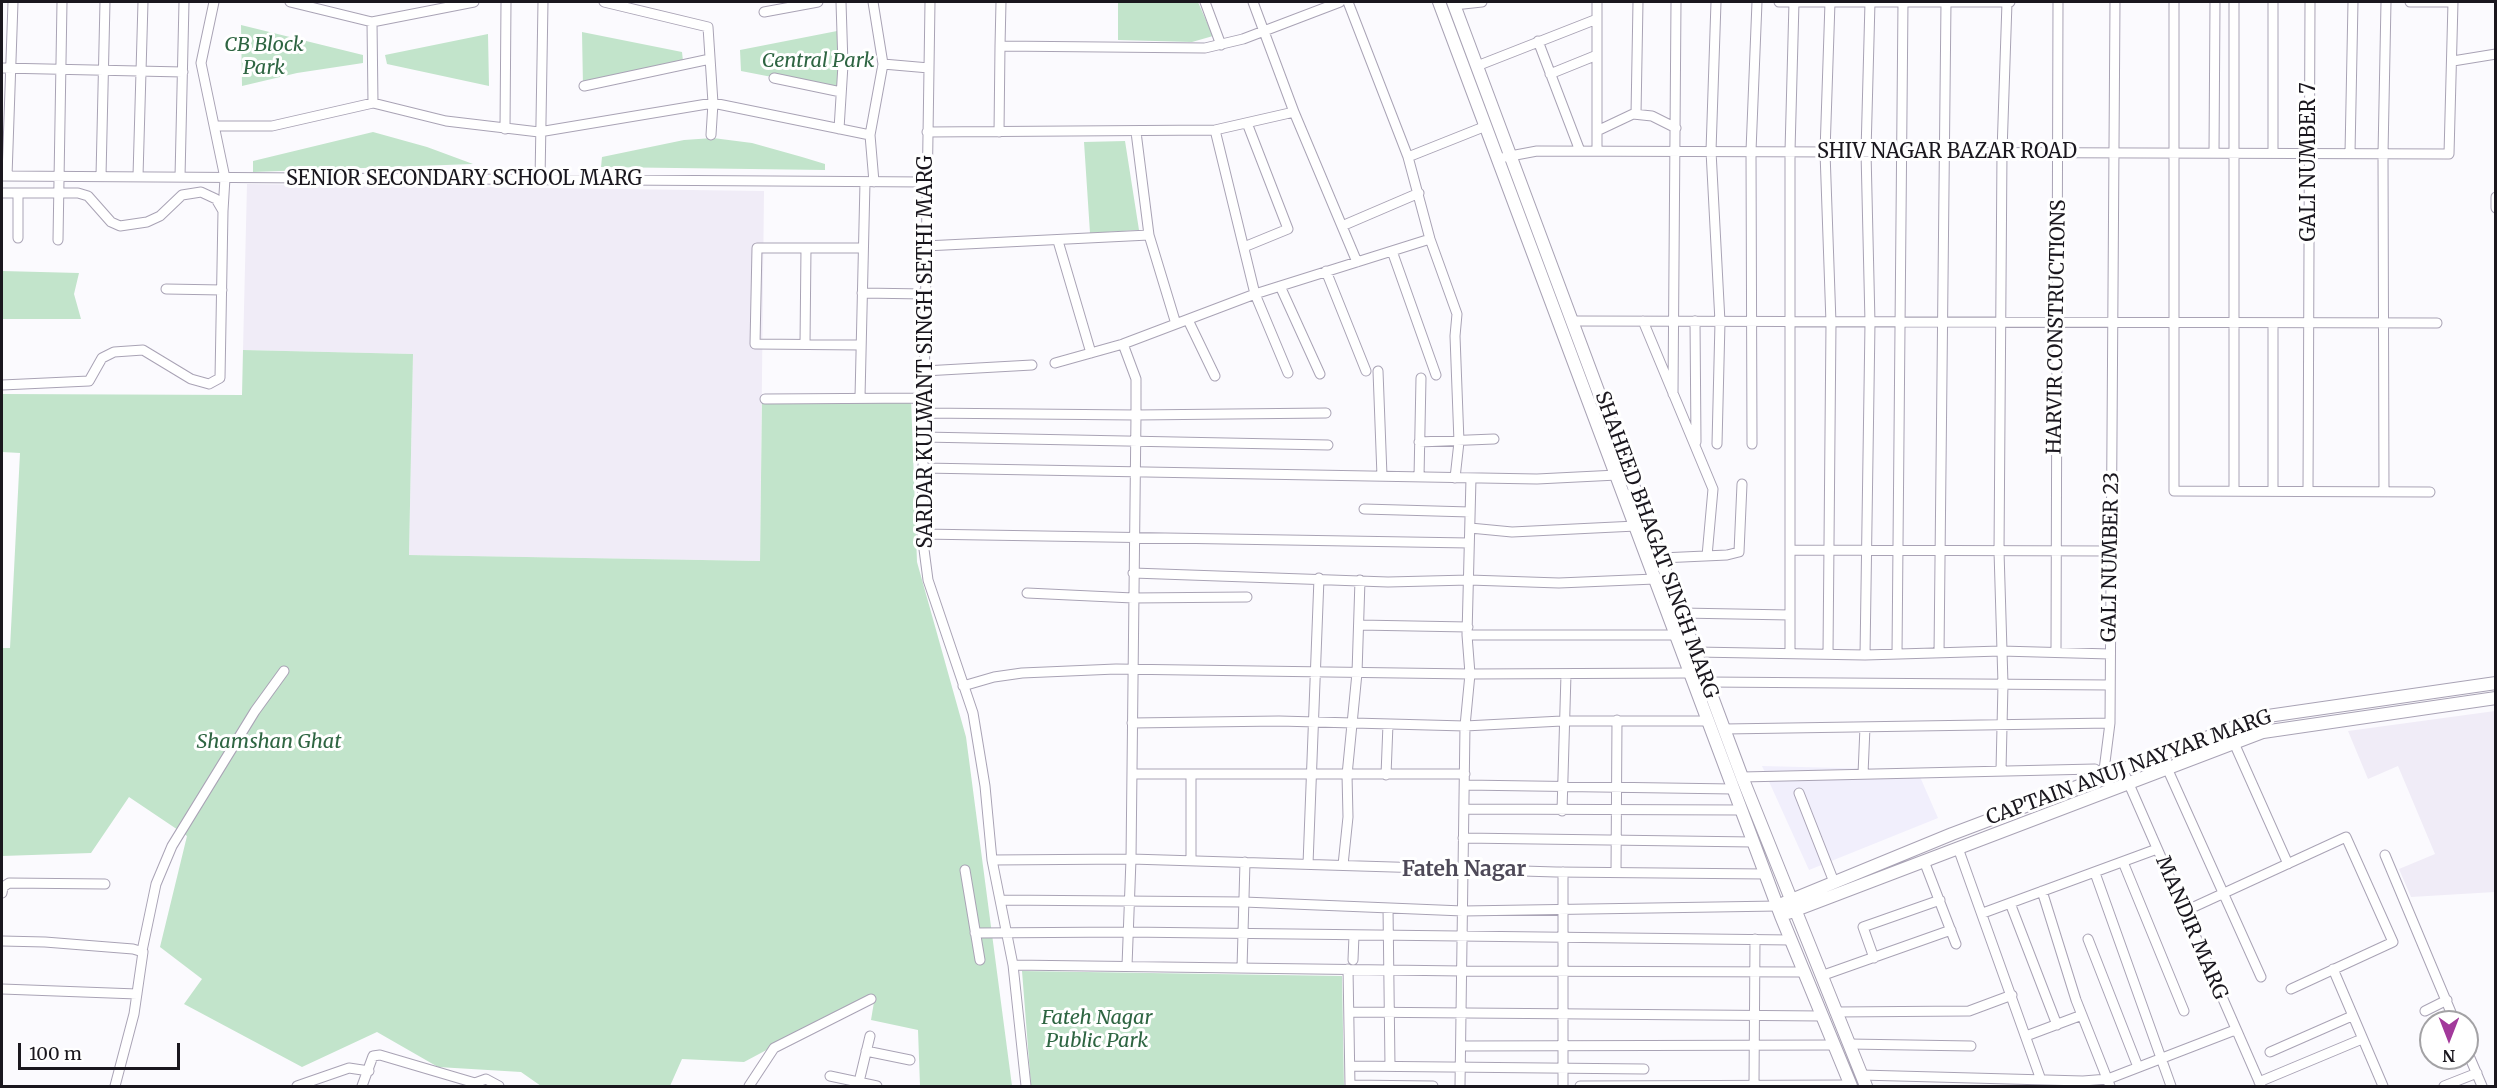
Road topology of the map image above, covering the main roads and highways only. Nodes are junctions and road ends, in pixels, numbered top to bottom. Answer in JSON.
{"nodes":[{"id":1,"x":1439,"y":2,"type":"edge"},
{"id":2,"x":1454,"y":3,"type":"edge"},
{"id":3,"x":1505,"y":157,"type":"junction"},
{"id":4,"x":2496,"y":683,"type":"edge"},
{"id":5,"x":2452,"y":689,"type":"junction"},
{"id":6,"x":2496,"y":698,"type":"edge"},
{"id":7,"x":2454,"y":704,"type":"junction"},
{"id":8,"x":1793,"y":905,"type":"junction"},
{"id":9,"x":1779,"y":911,"type":"junction"},
{"id":10,"x":1863,"y":1081,"type":"edge"},
{"id":11,"x":1850,"y":1085,"type":"edge"}],
"edges":[{"from":1,"to":3,"type":"main road","name":"SHAHEED BHAGAT SINGH MARG"},
{"from":2,"to":3,"type":"main road","name":"SHAHEED BHAGAT SINGH MARG"},
{"from":3,"to":8,"type":"main road","name":"SHAHEED BHAGAT SINGH MARG"},
{"from":3,"to":9,"type":"main road","name":"SHAHEED BHAGAT SINGH MARG"},
{"from":4,"to":5,"type":"main road","name":"CAPTAIN ANUJ NAYYAR MARG"},
{"from":5,"to":7,"type":"main road"},
{"from":5,"to":8,"type":"main road","name":"CAPTAIN ANUJ NAYYAR MARG"},
{"from":6,"to":7,"type":"main road","name":"CAPTAIN ANUJ NAYYAR MARG"},
{"from":7,"to":8,"type":"main road","name":"CAPTAIN ANUJ NAYYAR MARG"},
{"from":8,"to":9,"type":"main road"},
{"from":8,"to":10,"type":"main road","name":"SHAHEED BHAGAT SINGH MARG"},
{"from":9,"to":11,"type":"main road","name":"SHAHEED BHAGAT SINGH MARG"}]}
